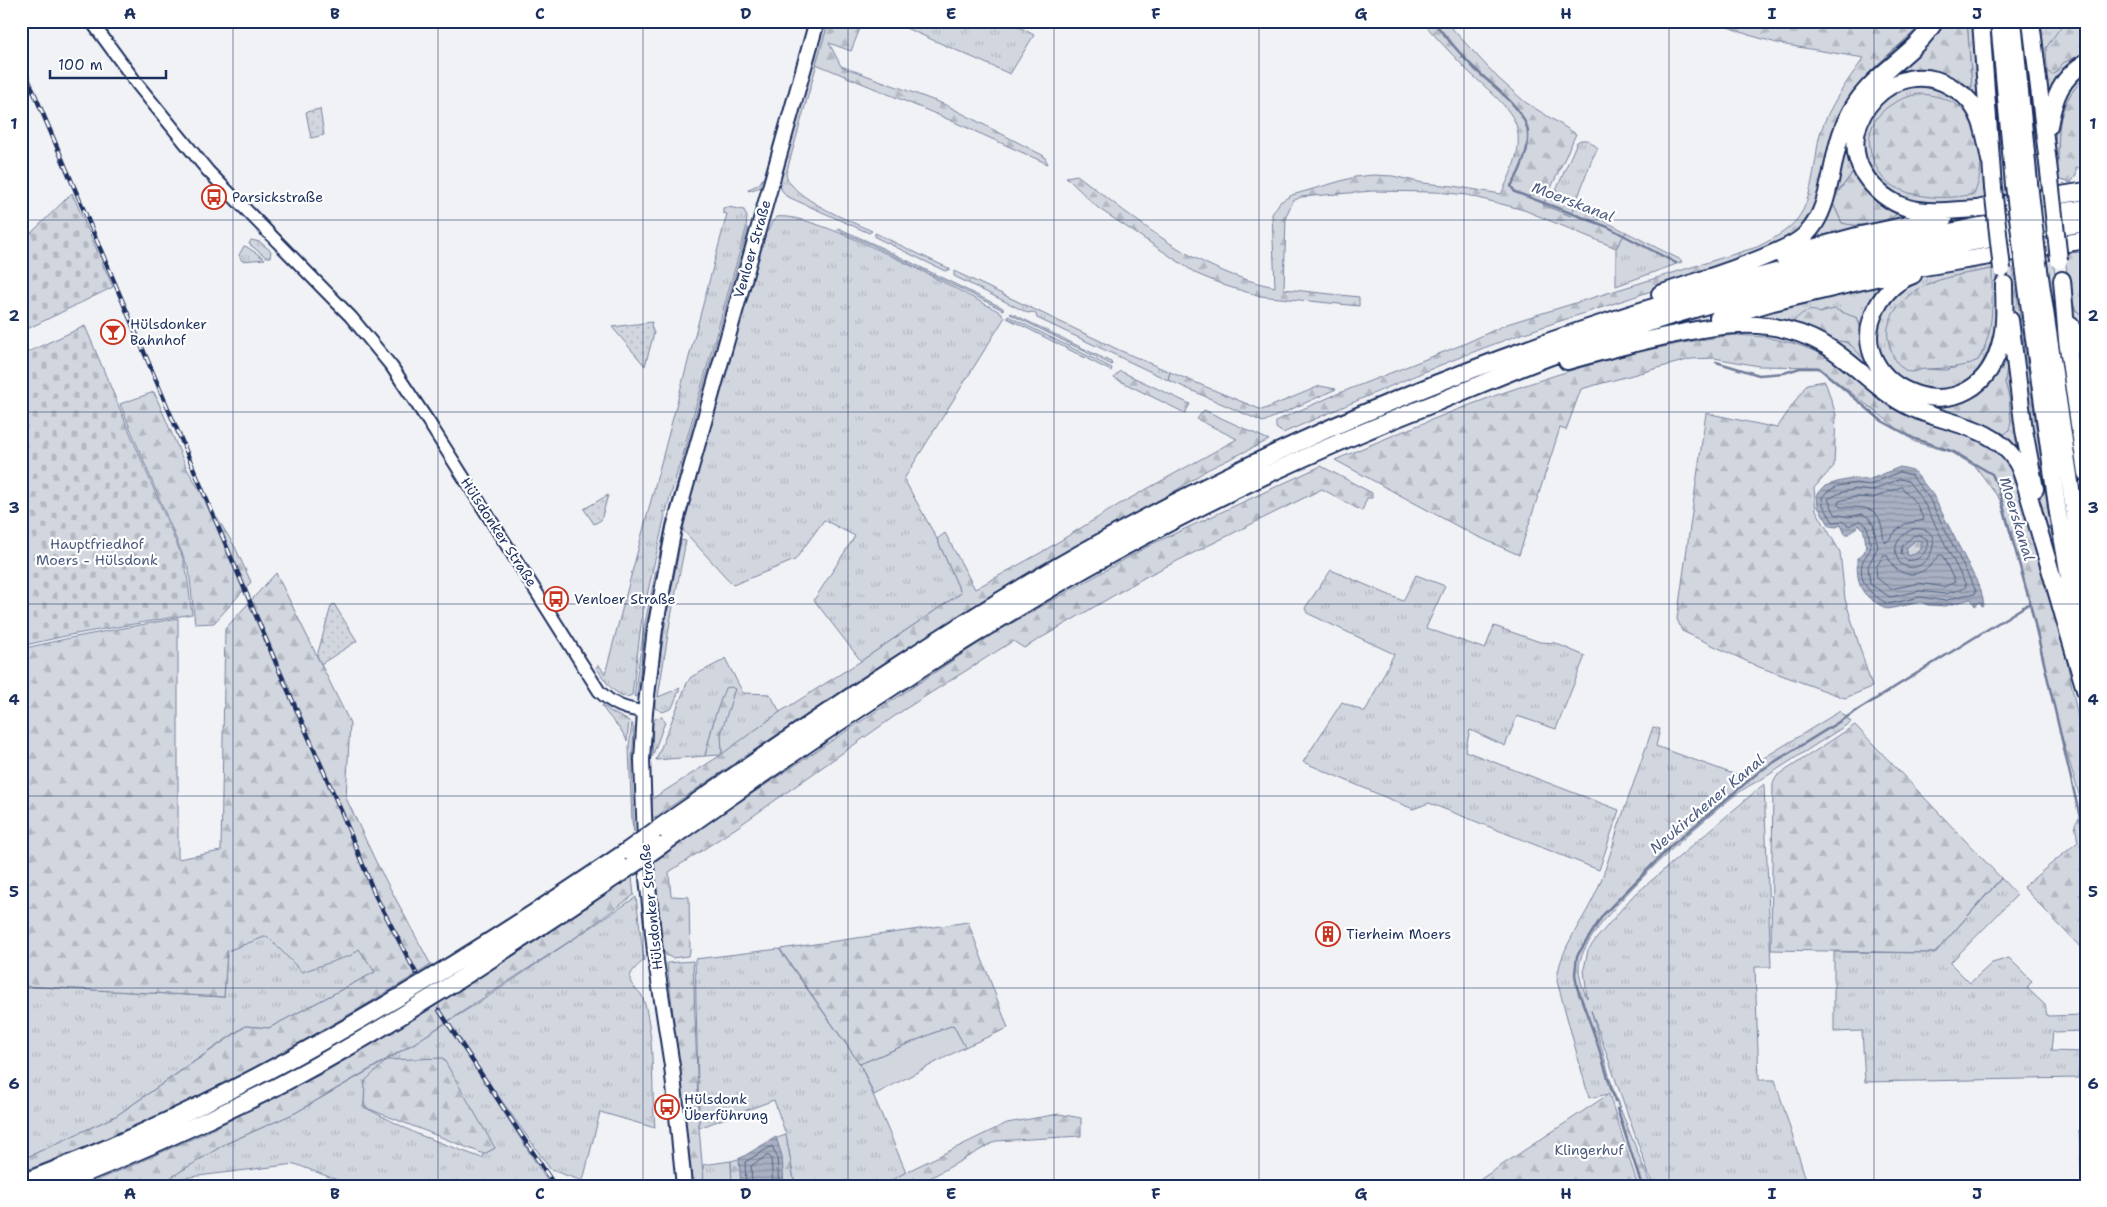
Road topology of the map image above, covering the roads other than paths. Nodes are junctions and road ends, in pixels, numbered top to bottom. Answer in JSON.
{"nodes":[{"id":1,"x":91,"y":21,"type":"edge"},
{"id":2,"x":817,"y":21,"type":"edge"},
{"id":3,"x":1935,"y":21,"type":"edge"},
{"id":4,"x":1981,"y":21,"type":"edge"},
{"id":5,"x":1999,"y":21,"type":"edge"},
{"id":6,"x":2013,"y":21,"type":"edge"},
{"id":7,"x":2032,"y":21,"type":"edge"},
{"id":8,"x":2086,"y":62,"type":"edge"},
{"id":9,"x":2047,"y":150,"type":"junction"},
{"id":10,"x":1990,"y":160,"type":"junction"},
{"id":11,"x":2022,"y":184,"type":"junction"},
{"id":12,"x":2086,"y":191,"type":"edge"},
{"id":13,"x":2086,"y":208,"type":"edge"},
{"id":14,"x":1976,"y":209,"type":"junction"},
{"id":15,"x":2086,"y":223,"type":"edge"},
{"id":16,"x":2081,"y":241,"type":"edge"},
{"id":17,"x":1974,"y":259,"type":"junction"},
{"id":18,"x":1753,"y":262,"type":"junction"},
{"id":19,"x":2031,"y":264,"type":"junction"},
{"id":20,"x":2003,"y":276,"type":"junction"},
{"id":21,"x":2062,"y":280,"type":"junction"},
{"id":22,"x":1652,"y":339,"type":"junction"},
{"id":23,"x":1552,"y":340,"type":"junction"},
{"id":24,"x":2086,"y":350,"type":"edge"},
{"id":25,"x":1464,"y":391,"type":"junction"},
{"id":26,"x":2086,"y":473,"type":"edge"},
{"id":27,"x":2086,"y":592,"type":"edge"},
{"id":28,"x":2060,"y":609,"type":"junction"},
{"id":29,"x":2086,"y":674,"type":"edge"},
{"id":30,"x":2086,"y":693,"type":"edge"},
{"id":31,"x":645,"y":712,"type":"junction"},
{"id":32,"x":628,"y":859,"type":"junction"},
{"id":33,"x":21,"y":1183,"type":"edge"},
{"id":34,"x":55,"y":1186,"type":"edge"},
{"id":35,"x":684,"y":1186,"type":"edge"}],
"edges":[{"from":1,"to":31,"type":"street","name":"Hülsdonker Straße"},
{"from":2,"to":31,"type":"main road","name":"Venloer Straße"},
{"from":3,"to":18,"type":"highway"},
{"from":4,"to":10,"type":"highway"},
{"from":5,"to":11,"type":"highway"},
{"from":6,"to":11,"type":"highway"},
{"from":7,"to":9,"type":"highway"},
{"from":8,"to":9,"type":"highway"},
{"from":9,"to":21,"type":"highway","bridge":true},
{"from":10,"to":14,"type":"highway"},
{"from":10,"to":20,"type":"highway","bridge":true},
{"from":11,"to":19,"type":"highway","bridge":true},
{"from":12,"to":14,"type":"highway"},
{"from":13,"to":23,"type":"highway"},
{"from":14,"to":18,"type":"highway"},
{"from":15,"to":25,"type":"highway"},
{"from":16,"to":17,"type":"highway"},
{"from":17,"to":20,"type":"highway"},
{"from":17,"to":22,"type":"highway"},
{"from":18,"to":23,"type":"highway"},
{"from":19,"to":27,"type":"highway"},
{"from":19,"to":29,"type":"highway"},
{"from":20,"to":28,"type":"highway"},
{"from":21,"to":24,"type":"highway"},
{"from":21,"to":26,"type":"highway"},
{"from":22,"to":25,"type":"highway"},
{"from":22,"to":28,"type":"highway"},
{"from":23,"to":32,"type":"highway","bridge":true},
{"from":25,"to":32,"type":"highway","bridge":true},
{"from":28,"to":30,"type":"highway"},
{"from":31,"to":35,"type":"main road","name":"Hülsdonker Straße"},
{"from":32,"to":33,"type":"highway"},
{"from":32,"to":34,"type":"highway"}]}
